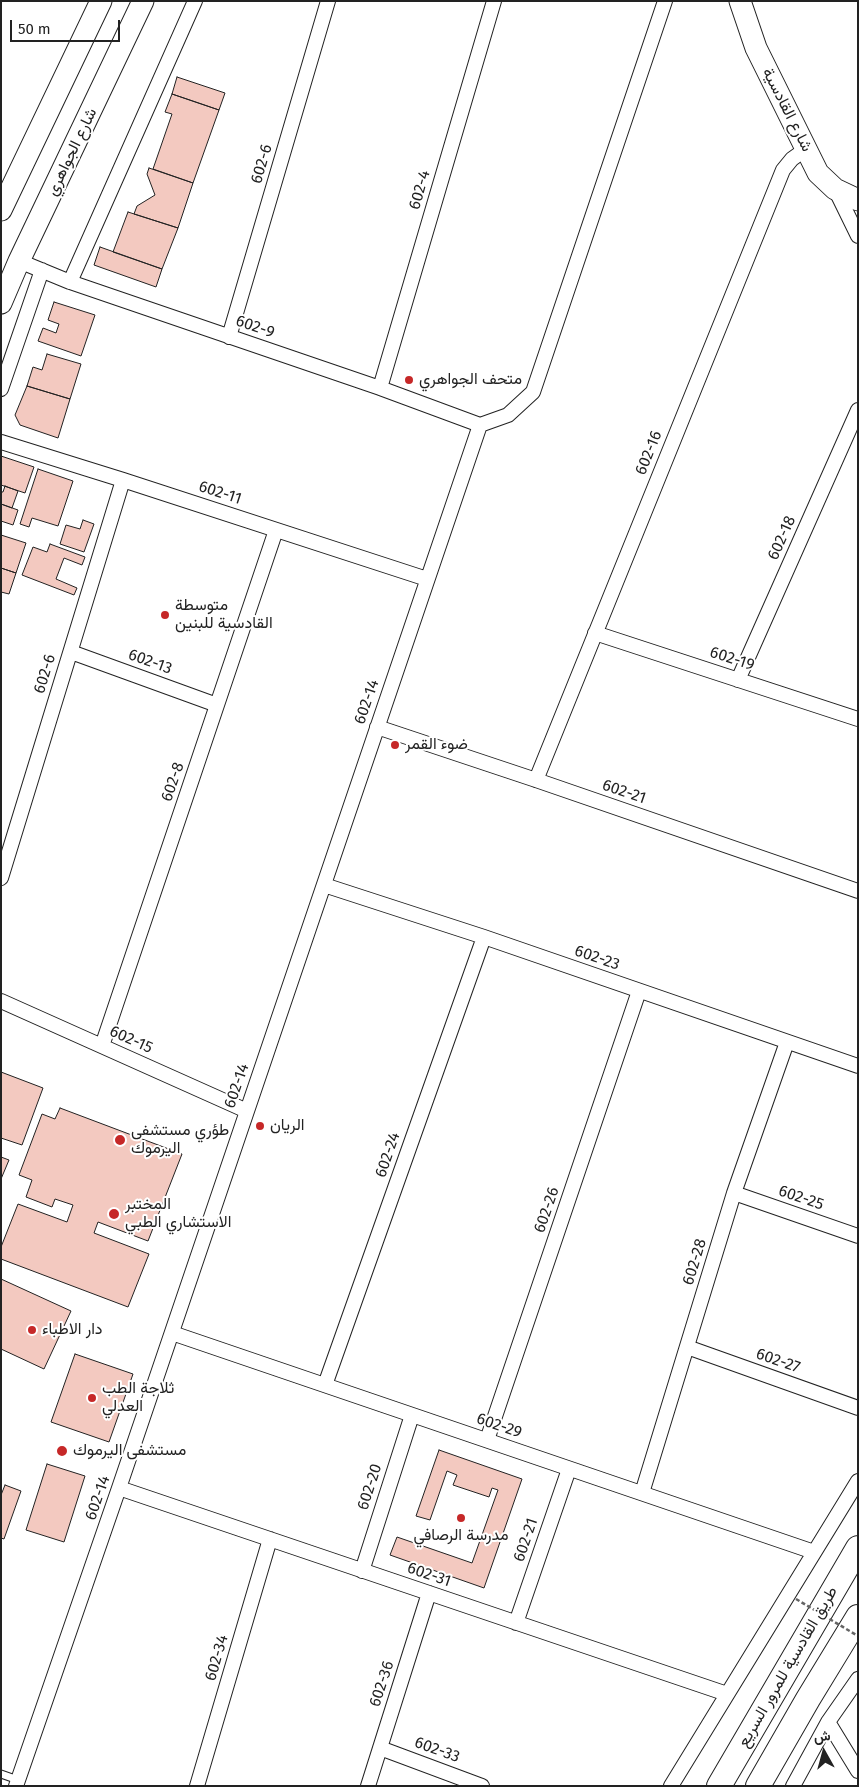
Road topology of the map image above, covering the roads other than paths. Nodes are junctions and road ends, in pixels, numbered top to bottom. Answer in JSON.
{"nodes":[{"id":1,"x":100,"y":1,"type":"edge"},
{"id":2,"x":143,"y":1,"type":"edge"},
{"id":3,"x":195,"y":1,"type":"edge"},
{"id":4,"x":328,"y":1,"type":"edge"},
{"id":5,"x":494,"y":1,"type":"edge"},
{"id":6,"x":665,"y":1,"type":"edge"},
{"id":7,"x":740,"y":1,"type":"edge"},
{"id":8,"x":806,"y":149,"type":"junction"},
{"id":9,"x":835,"y":189,"type":"junction"},
{"id":10,"x":858,"y":200,"type":"edge"},
{"id":11,"x":1,"y":210,"type":"edge"},
{"id":12,"x":858,"y":236,"type":"edge"},
{"id":13,"x":20,"y":261,"type":"junction"},
{"id":14,"x":42,"y":270,"type":"junction"},
{"id":15,"x":70,"y":282,"type":"junction"},
{"id":16,"x":1,"y":303,"type":"edge"},
{"id":17,"x":229,"y":337,"type":"junction"},
{"id":18,"x":380,"y":388,"type":"junction"},
{"id":19,"x":1,"y":389,"type":"edge"},
{"id":20,"x":858,"y":410,"type":"edge"},
{"id":21,"x":480,"y":425,"type":"junction"},
{"id":22,"x":1,"y":442,"type":"edge"},
{"id":23,"x":123,"y":480,"type":"junction"},
{"id":24,"x":276,"y":530,"type":"junction"},
{"id":25,"x":428,"y":579,"type":"junction"},
{"id":26,"x":595,"y":633,"type":"junction"},
{"id":27,"x":70,"y":652,"type":"junction"},
{"id":28,"x":738,"y":680,"type":"junction"},
{"id":29,"x":217,"y":705,"type":"junction"},
{"id":30,"x":858,"y":719,"type":"edge"},
{"id":31,"x":378,"y":727,"type":"junction"},
{"id":32,"x":536,"y":780,"type":"junction"},
{"id":33,"x":1,"y":878,"type":"edge"},
{"id":34,"x":324,"y":884,"type":"junction"},
{"id":35,"x":858,"y":891,"type":"edge"},
{"id":36,"x":484,"y":937,"type":"junction"},
{"id":37,"x":639,"y":991,"type":"junction"},
{"id":38,"x":1,"y":1000,"type":"edge"},
{"id":39,"x":787,"y":1042,"type":"junction"},
{"id":40,"x":102,"y":1046,"type":"junction"},
{"id":41,"x":858,"y":1066,"type":"edge"},
{"id":42,"x":247,"y":1111,"type":"junction"},
{"id":43,"x":734,"y":1193,"type":"junction"},
{"id":44,"x":858,"y":1236,"type":"edge"},
{"id":45,"x":172,"y":1334,"type":"junction"},
{"id":46,"x":687,"y":1347,"type":"junction"},
{"id":47,"x":325,"y":1386,"type":"junction"},
{"id":48,"x":858,"y":1408,"type":"edge"},
{"id":49,"x":412,"y":1415,"type":"junction"},
{"id":50,"x":487,"y":1440,"type":"junction"},
{"id":51,"x":569,"y":1468,"type":"junction"},
{"id":52,"x":858,"y":1481,"type":"edge"},
{"id":53,"x":119,"y":1488,"type":"junction"},
{"id":54,"x":642,"y":1493,"type":"junction"},
{"id":55,"x":270,"y":1540,"type":"junction"},
{"id":56,"x":858,"y":1548,"type":"edge"},
{"id":57,"x":814,"y":1552,"type":"junction"},
{"id":58,"x":362,"y":1570,"type":"junction"},
{"id":59,"x":429,"y":1594,"type":"junction"},
{"id":60,"x":858,"y":1617,"type":"edge"},
{"id":61,"x":516,"y":1623,"type":"junction"},
{"id":62,"x":858,"y":1679,"type":"edge"},
{"id":63,"x":727,"y":1694,"type":"junction"},
{"id":64,"x":828,"y":1722,"type":"junction"},
{"id":65,"x":380,"y":1748,"type":"junction"},
{"id":66,"x":858,"y":1772,"type":"edge"},
{"id":67,"x":1,"y":1774,"type":"edge"},
{"id":68,"x":17,"y":1783,"type":"edge"},
{"id":69,"x":197,"y":1786,"type":"edge"},
{"id":70,"x":368,"y":1786,"type":"edge"},
{"id":71,"x":482,"y":1786,"type":"edge"},
{"id":72,"x":671,"y":1786,"type":"edge"},
{"id":73,"x":719,"y":1786,"type":"edge"},
{"id":74,"x":758,"y":1786,"type":"edge"},
{"id":75,"x":794,"y":1786,"type":"edge"}],
"edges":[{"from":1,"to":11,"type":"main road"},
{"from":2,"to":13,"type":"main road","name":"شارع الجواهري"},
{"from":3,"to":15,"type":"street"},
{"from":4,"to":17,"type":"street","name":"602-6"},
{"from":5,"to":18,"type":"street","name":"602-4"},
{"from":6,"to":21,"type":"street"},
{"from":7,"to":8,"type":"main road","name":"شارع القادسية"},
{"from":8,"to":9,"type":"main road","name":"شارع القادسية"},
{"from":8,"to":26,"type":"street","name":"602-16"},
{"from":9,"to":10,"type":"main road","name":"شارع القادسية"},
{"from":9,"to":12,"type":"street"},
{"from":13,"to":14,"type":"street","name":"602-9"},
{"from":13,"to":16,"type":"main road","name":"شارع الجواهري"},
{"from":14,"to":15,"type":"street","name":"602-9"},
{"from":14,"to":19,"type":"street"},
{"from":15,"to":17,"type":"street","name":"602-9"},
{"from":17,"to":18,"type":"street","name":"602-9"},
{"from":18,"to":21,"type":"street","name":"602-9"},
{"from":20,"to":28,"type":"street","name":"602-18"},
{"from":21,"to":25,"type":"street","name":"602-14"},
{"from":22,"to":23,"type":"street","name":"602-11"},
{"from":23,"to":24,"type":"street","name":"602-11"},
{"from":23,"to":27,"type":"street","name":"602-6"},
{"from":24,"to":25,"type":"street","name":"602-11"},
{"from":24,"to":29,"type":"street","name":"602-8"},
{"from":25,"to":31,"type":"street","name":"602-14"},
{"from":26,"to":28,"type":"street","name":"602-19"},
{"from":26,"to":32,"type":"street","name":"602-16"},
{"from":27,"to":29,"type":"street","name":"602-13"},
{"from":27,"to":33,"type":"street","name":"602-6"},
{"from":28,"to":30,"type":"street","name":"602-19"},
{"from":29,"to":40,"type":"street","name":"602-8"},
{"from":31,"to":32,"type":"street","name":"602-21"},
{"from":31,"to":34,"type":"street","name":"602-14"},
{"from":32,"to":35,"type":"street","name":"602-21"},
{"from":34,"to":36,"type":"street","name":"602-23"},
{"from":34,"to":42,"type":"street","name":"602-14"},
{"from":36,"to":37,"type":"street","name":"602-23"},
{"from":36,"to":47,"type":"street","name":"602-24"},
{"from":37,"to":39,"type":"street","name":"602-23"},
{"from":37,"to":50,"type":"street","name":"602-26"},
{"from":38,"to":40,"type":"street","name":"602-15"},
{"from":39,"to":41,"type":"street","name":"602-23"},
{"from":39,"to":43,"type":"street","name":"602-28"},
{"from":40,"to":42,"type":"street","name":"602-15"},
{"from":42,"to":45,"type":"street","name":"602-14"},
{"from":43,"to":44,"type":"street","name":"602-25"},
{"from":43,"to":46,"type":"street","name":"602-28"},
{"from":45,"to":47,"type":"street","name":"602-29"},
{"from":45,"to":53,"type":"street","name":"602-14"},
{"from":46,"to":48,"type":"street","name":"602-27"},
{"from":46,"to":54,"type":"street","name":"602-28"},
{"from":47,"to":49,"type":"street","name":"602-29"},
{"from":49,"to":50,"type":"street","name":"602-29"},
{"from":49,"to":58,"type":"street","name":"602-20"},
{"from":50,"to":51,"type":"street","name":"602-29"},
{"from":51,"to":54,"type":"street","name":"602-29"},
{"from":51,"to":61,"type":"street","name":"602-21"},
{"from":52,"to":57,"type":"street"},
{"from":53,"to":55,"type":"street","name":"602-31"},
{"from":53,"to":68,"type":"street","name":"602-14"},
{"from":54,"to":57,"type":"street","name":"602-29"},
{"from":55,"to":58,"type":"street","name":"602-31"},
{"from":55,"to":69,"type":"street","name":"602-34"},
{"from":56,"to":73,"type":"highway","name":"طريق القادسية للمرور السريع"},
{"from":57,"to":63,"type":"street"},
{"from":58,"to":59,"type":"street","name":"602-31"},
{"from":59,"to":61,"type":"street","name":"602-31"},
{"from":59,"to":65,"type":"street","name":"602-36"},
{"from":60,"to":74,"type":"highway","name":"طريق القادسية للمرور السريع"},
{"from":61,"to":63,"type":"street","name":"602-31"},
{"from":62,"to":64,"type":"street"},
{"from":63,"to":72,"type":"street"},
{"from":64,"to":66,"type":"street"},
{"from":64,"to":75,"type":"street"},
{"from":65,"to":70,"type":"street","name":"602-36"},
{"from":65,"to":71,"type":"street","name":"602-33"},
{"from":67,"to":68,"type":"lane"}]}
